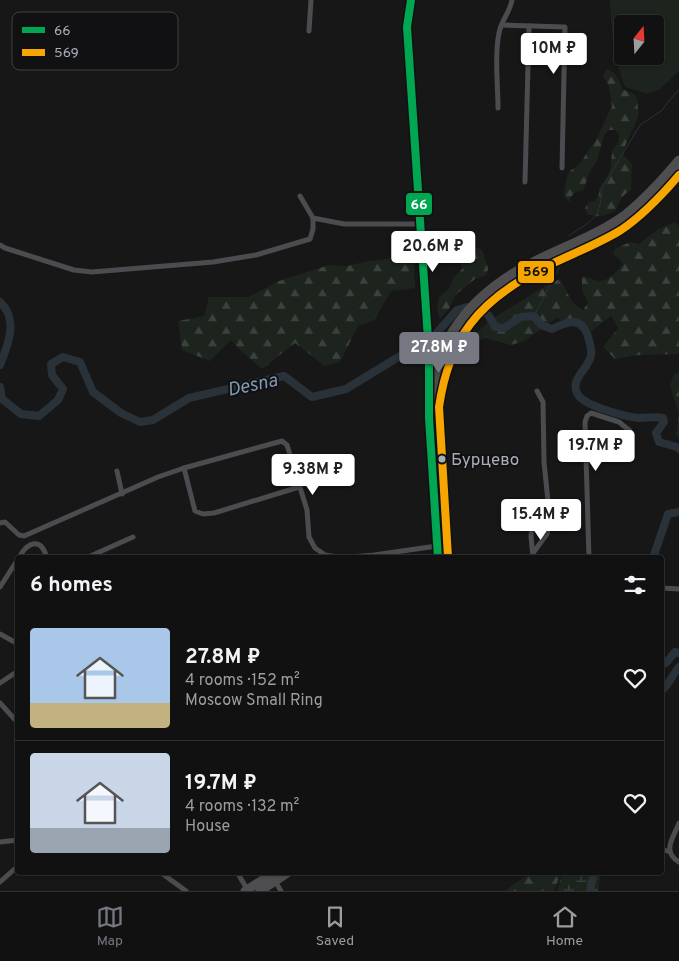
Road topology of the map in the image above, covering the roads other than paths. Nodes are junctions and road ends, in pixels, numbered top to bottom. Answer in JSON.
{"nodes":[{"id":1,"x":311,"y":0,"type":"edge"},
{"id":2,"x":411,"y":0,"type":"edge"},
{"id":3,"x":512,"y":0,"type":"edge"},
{"id":4,"x":502,"y":25,"type":"junction"},
{"id":5,"x":529,"y":26,"type":"junction"},
{"id":6,"x":309,"y":31,"type":"dead end"},
{"id":7,"x":498,"y":108,"type":"dead end"},
{"id":8,"x":679,"y":160,"type":"edge"},
{"id":9,"x":562,"y":168,"type":"dead end"},
{"id":10,"x":679,"y":171,"type":"edge"},
{"id":11,"x":525,"y":182,"type":"dead end"},
{"id":12,"x":300,"y":196,"type":"dead end"},
{"id":13,"x":313,"y":218,"type":"junction"},
{"id":14,"x":420,"y":224,"type":"junction"},
{"id":15,"x":0,"y":245,"type":"edge"},
{"id":16,"x":504,"y":282,"type":"junction"},
{"id":17,"x":443,"y":357,"type":"junction"},
{"id":18,"x":537,"y":391,"type":"dead end"},
{"id":19,"x":430,"y":395,"type":"junction"},
{"id":20,"x":628,"y":451,"type":"dead end"},
{"id":21,"x":184,"y":468,"type":"junction"},
{"id":22,"x":117,"y":471,"type":"dead end"},
{"id":23,"x":299,"y":488,"type":"junction"},
{"id":24,"x":122,"y":494,"type":"junction"},
{"id":25,"x":0,"y":523,"type":"edge"},
{"id":26,"x":532,"y":525,"type":"dead end"},
{"id":27,"x":133,"y":537,"type":"dead end"},
{"id":28,"x":437,"y":546,"type":"junction"},
{"id":29,"x":20,"y":555,"type":"edge"},
{"id":30,"x":46,"y":555,"type":"edge"},
{"id":31,"x":93,"y":555,"type":"edge"},
{"id":32,"x":326,"y":555,"type":"edge"},
{"id":33,"x":374,"y":555,"type":"edge"},
{"id":34,"x":438,"y":555,"type":"edge"},
{"id":35,"x":445,"y":555,"type":"edge"},
{"id":36,"x":533,"y":555,"type":"edge"},
{"id":37,"x":589,"y":555,"type":"edge"},
{"id":38,"x":15,"y":563,"type":"edge"},
{"id":39,"x":0,"y":587,"type":"edge"},
{"id":40,"x":664,"y":588,"type":"edge"},
{"id":41,"x":679,"y":589,"type":"edge"},
{"id":42,"x":0,"y":634,"type":"edge"},
{"id":43,"x":15,"y":642,"type":"edge"},
{"id":44,"x":15,"y":673,"type":"edge"},
{"id":45,"x":0,"y":683,"type":"edge"},
{"id":46,"x":0,"y":703,"type":"edge"},
{"id":47,"x":15,"y":720,"type":"edge"},
{"id":48,"x":679,"y":822,"type":"edge"},
{"id":49,"x":15,"y":840,"type":"edge"},
{"id":50,"x":0,"y":842,"type":"edge"},
{"id":51,"x":664,"y":850,"type":"edge"},
{"id":52,"x":670,"y":852,"type":"junction"},
{"id":53,"x":679,"y":862,"type":"edge"},
{"id":54,"x":15,"y":869,"type":"edge"},
{"id":55,"x":164,"y":875,"type":"edge"},
{"id":56,"x":238,"y":875,"type":"edge"},
{"id":57,"x":275,"y":877,"type":"edge"},
{"id":58,"x":0,"y":882,"type":"edge"},
{"id":59,"x":246,"y":890,"type":"edge"},
{"id":60,"x":186,"y":891,"type":"edge"},
{"id":61,"x":260,"y":891,"type":"edge"},
{"id":62,"x":282,"y":891,"type":"edge"}],
"edges":[{"from":1,"to":6,"type":"street"},
{"from":2,"to":14,"type":"street"},
{"from":3,"to":4,"type":"street"},
{"from":4,"to":5,"type":"street"},
{"from":4,"to":7,"type":"street"},
{"from":5,"to":9,"type":"street"},
{"from":5,"to":11,"type":"street"},
{"from":8,"to":16,"type":"highway"},
{"from":10,"to":16,"type":"highway"},
{"from":12,"to":13,"type":"street"},
{"from":13,"to":14,"type":"street"},
{"from":13,"to":15,"type":"street"},
{"from":14,"to":19,"type":"street"},
{"from":16,"to":17,"type":"highway"},
{"from":17,"to":19,"type":"highway"},
{"from":17,"to":35,"type":"highway"},
{"from":18,"to":36,"type":"street"},
{"from":19,"to":28,"type":"highway"},
{"from":20,"to":37,"type":"street"},
{"from":21,"to":23,"type":"street"},
{"from":21,"to":23,"type":"street"},
{"from":21,"to":24,"type":"street"},
{"from":22,"to":24,"type":"street"},
{"from":23,"to":32,"type":"street"},
{"from":24,"to":25,"type":"street"},
{"from":26,"to":36,"type":"street"},
{"from":27,"to":31,"type":"street"},
{"from":28,"to":33,"type":"street"},
{"from":28,"to":34,"type":"highway"},
{"from":29,"to":30,"type":"street"},
{"from":38,"to":39,"type":"street"},
{"from":40,"to":41,"type":"street"},
{"from":42,"to":43,"type":"street"},
{"from":44,"to":45,"type":"street"},
{"from":46,"to":47,"type":"street"},
{"from":48,"to":52,"type":"street"},
{"from":49,"to":50,"type":"street"},
{"from":51,"to":52,"type":"street"},
{"from":52,"to":53,"type":"street"},
{"from":54,"to":58,"type":"street"},
{"from":55,"to":60,"type":"street"},
{"from":56,"to":59,"type":"street"},
{"from":57,"to":59,"type":"highway"},
{"from":57,"to":61,"type":"highway"},
{"from":57,"to":62,"type":"street"}]}
